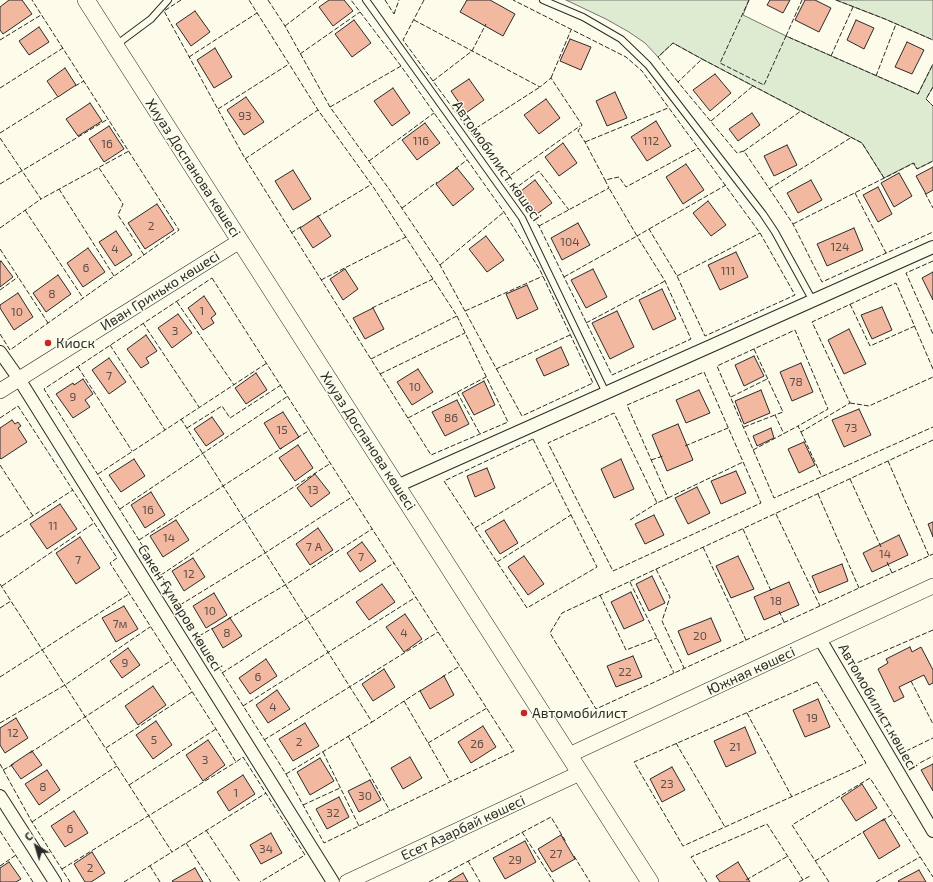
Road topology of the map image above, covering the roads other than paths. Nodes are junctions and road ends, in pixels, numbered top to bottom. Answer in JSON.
{"nodes":[{"id":1,"x":86,"y":0,"type":"edge"},
{"id":2,"x":168,"y":0,"type":"edge"},
{"id":3,"x":366,"y":0,"type":"edge"},
{"id":4,"x":543,"y":0,"type":"edge"},
{"id":5,"x":115,"y":46,"type":"junction"},
{"id":6,"x":240,"y":241,"type":"junction"},
{"id":7,"x":933,"y":247,"type":"edge"},
{"id":8,"x":813,"y":301,"type":"junction"},
{"id":9,"x":0,"y":352,"type":"edge"},
{"id":10,"x":19,"y":379,"type":"junction"},
{"id":11,"x":0,"y":392,"type":"edge"},
{"id":12,"x":606,"y":393,"type":"junction"},
{"id":13,"x":396,"y":486,"type":"junction"},
{"id":14,"x":933,"y":586,"type":"edge"},
{"id":15,"x":820,"y":639,"type":"junction"},
{"id":16,"x":568,"y":755,"type":"junction"},
{"id":17,"x":580,"y":773,"type":"junction"},
{"id":18,"x":0,"y":796,"type":"edge"},
{"id":19,"x":933,"y":831,"type":"edge"},
{"id":20,"x":55,"y":882,"type":"edge"},
{"id":21,"x":333,"y":882,"type":"edge"},
{"id":22,"x":347,"y":882,"type":"edge"},
{"id":23,"x":650,"y":882,"type":"edge"}],
"edges":[{"from":1,"to":5,"type":"main road","name":"Хиуаз Доспанова көшесі"},
{"from":2,"to":5,"type":"lane"},
{"from":3,"to":12,"type":"lane","name":"Автомобилист көшесі"},
{"from":4,"to":8,"type":"lane"},
{"from":5,"to":6,"type":"main road","name":"Хиуаз Доспанова көшесі"},
{"from":6,"to":10,"type":"street","name":"Иван Гринько көшесі"},
{"from":6,"to":13,"type":"main road","name":"Хиуаз Доспанова көшесі"},
{"from":7,"to":8,"type":"street"},
{"from":8,"to":12,"type":"street"},
{"from":9,"to":10,"type":"street","name":"Сакен Ғұмаров көшесі"},
{"from":10,"to":11,"type":"street","name":"Иван Гринько көшесі"},
{"from":10,"to":21,"type":"street","name":"Сакен Ғұмаров көшесі"},
{"from":12,"to":13,"type":"street"},
{"from":13,"to":16,"type":"main road","name":"Хиуаз Доспанова көшесі"},
{"from":14,"to":15,"type":"street","name":"Южная көшесі"},
{"from":15,"to":16,"type":"street","name":"Южная көшесі"},
{"from":15,"to":19,"type":"street","name":"Автомобилист көшесі"},
{"from":16,"to":17,"type":"main road","name":"Хиуаз Доспанова көшесі"},
{"from":17,"to":22,"type":"street","name":"Есет Азарбай көшесі"},
{"from":17,"to":23,"type":"main road","name":"Хиуаз Доспанова көшесі"},
{"from":18,"to":20,"type":"street"}]}
